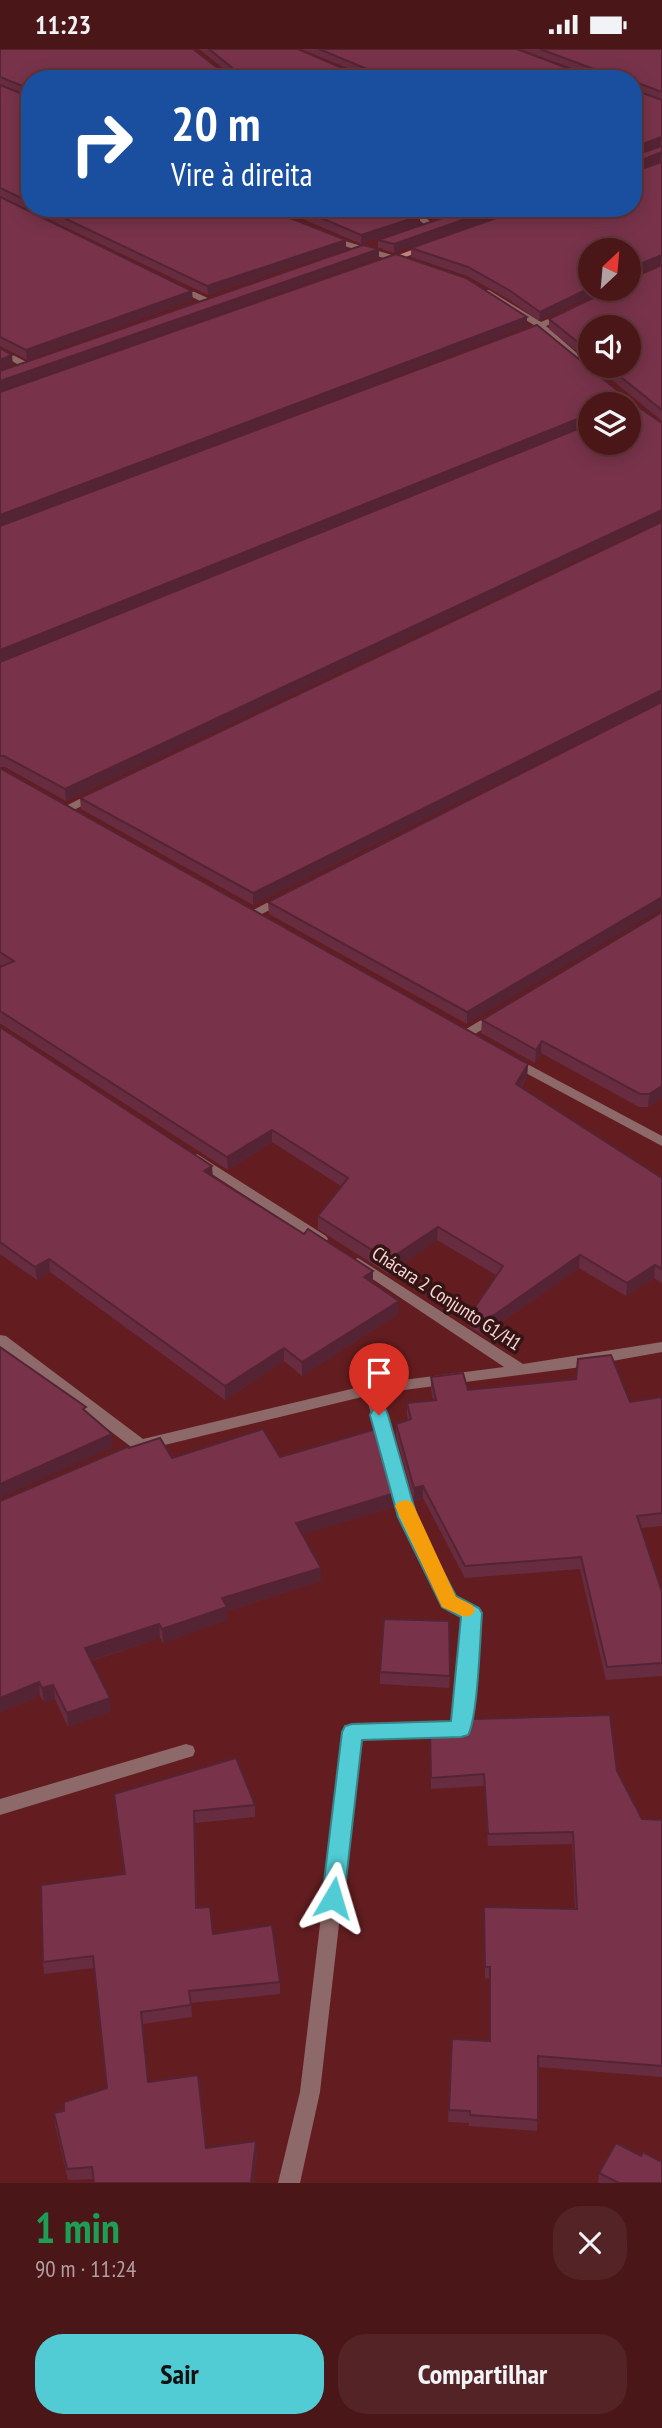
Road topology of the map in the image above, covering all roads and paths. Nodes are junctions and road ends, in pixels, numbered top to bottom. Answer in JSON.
{"nodes":[{"id":1,"x":420,"y":217,"type":"edge"},
{"id":2,"x":446,"y":222,"type":"edge"},
{"id":3,"x":432,"y":226,"type":"junction"},
{"id":4,"x":421,"y":230,"type":"edge"},
{"id":5,"x":314,"y":232,"type":"edge"},
{"id":6,"x":385,"y":241,"type":"edge"},
{"id":7,"x":433,"y":245,"type":"edge"},
{"id":8,"x":361,"y":249,"type":"junction"},
{"id":9,"x":348,"y":254,"type":"edge"},
{"id":10,"x":394,"y":258,"type":"junction"},
{"id":11,"x":381,"y":263,"type":"edge"},
{"id":12,"x":418,"y":265,"type":"edge"},
{"id":13,"x":170,"y":283,"type":"edge"},
{"id":14,"x":476,"y":286,"type":"edge"},
{"id":15,"x":220,"y":296,"type":"edge"},
{"id":16,"x":207,"y":301,"type":"junction"},
{"id":17,"x":194,"y":305,"type":"edge"},
{"id":18,"x":574,"y":310,"type":"edge"},
{"id":19,"x":541,"y":326,"type":"junction"},
{"id":20,"x":515,"y":336,"type":"edge"},
{"id":21,"x":0,"y":351,"type":"edge"},
{"id":22,"x":578,"y":359,"type":"edge"},
{"id":23,"x":40,"y":362,"type":"edge"},
{"id":24,"x":103,"y":791,"type":"edge"},
{"id":25,"x":66,"y":809,"type":"edge"},
{"id":26,"x":302,"y":889,"type":"edge"},
{"id":27,"x":252,"y":914,"type":"edge"},
{"id":28,"x":511,"y":1006,"type":"edge"},
{"id":29,"x":465,"y":1034,"type":"edge"},
{"id":30,"x":499,"y":1053,"type":"edge"},
{"id":31,"x":662,"y":1142,"type":"edge"},
{"id":32,"x":185,"y":1151,"type":"edge"},
{"id":33,"x":0,"y":1340,"type":"edge"},
{"id":34,"x":662,"y":1347,"type":"edge"},
{"id":35,"x":521,"y":1370,"type":"junction"},
{"id":36,"x":372,"y":1389,"type":"junction"},
{"id":37,"x":186,"y":1751,"type":"dead end"},
{"id":38,"x":0,"y":1807,"type":"edge"},
{"id":39,"x":289,"y":2183,"type":"edge"}],
"edges":[{"from":1,"to":3,"type":"street"},
{"from":2,"to":3,"type":"street"},
{"from":3,"to":4,"type":"street"},
{"from":5,"to":8,"type":"street"},
{"from":6,"to":8,"type":"street"},
{"from":7,"to":10,"type":"street"},
{"from":8,"to":9,"type":"street"},
{"from":8,"to":10,"type":"street"},
{"from":10,"to":11,"type":"street"},
{"from":10,"to":12,"type":"street"},
{"from":13,"to":16,"type":"street"},
{"from":14,"to":19,"type":"street"},
{"from":15,"to":16,"type":"street"},
{"from":16,"to":17,"type":"street"},
{"from":18,"to":19,"type":"street"},
{"from":19,"to":20,"type":"street"},
{"from":19,"to":22,"type":"street"},
{"from":21,"to":23,"type":"street"},
{"from":24,"to":25,"type":"street"},
{"from":26,"to":27,"type":"street"},
{"from":28,"to":29,"type":"street"},
{"from":30,"to":31,"type":"street"},
{"from":32,"to":35,"type":"street","name":"Chácara 2 Conjunto G1/H1"},
{"from":33,"to":36,"type":"street"},
{"from":34,"to":35,"type":"street"},
{"from":35,"to":36,"type":"street"},
{"from":36,"to":39,"type":"street"},
{"from":37,"to":38,"type":"street"}]}
